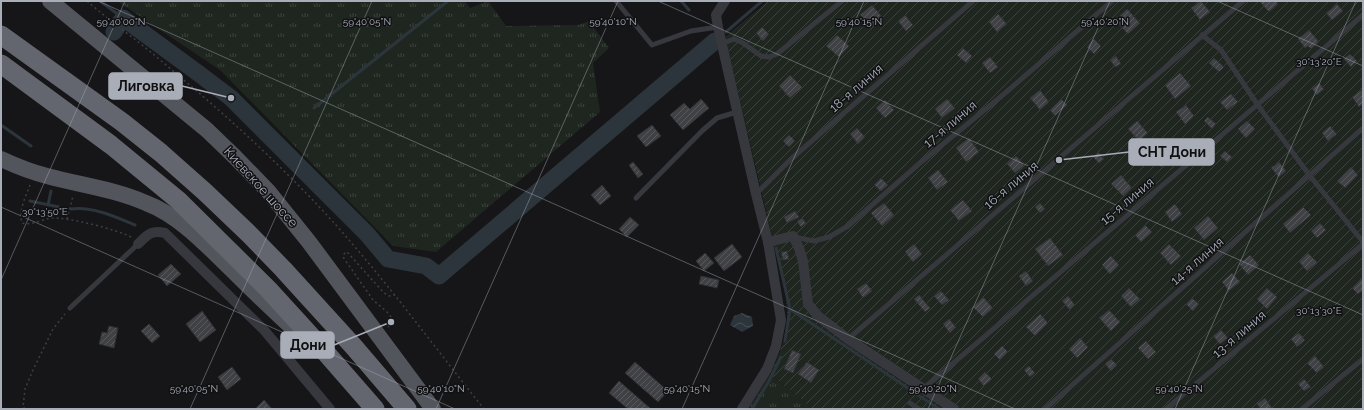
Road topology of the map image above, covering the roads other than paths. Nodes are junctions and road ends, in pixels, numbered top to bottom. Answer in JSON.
{"nodes":[{"id":1,"x":616,"y":1,"type":"edge"},
{"id":2,"x":842,"y":1,"type":"edge"},
{"id":3,"x":973,"y":1,"type":"edge"},
{"id":4,"x":1112,"y":1,"type":"edge"},
{"id":5,"x":1243,"y":1,"type":"edge"},
{"id":6,"x":722,"y":2,"type":"edge"},
{"id":7,"x":52,"y":3,"type":"edge"},
{"id":8,"x":1363,"y":15,"type":"edge"},
{"id":9,"x":718,"y":27,"type":"junction"},
{"id":10,"x":1,"y":35,"type":"edge"},
{"id":11,"x":1202,"y":35,"type":"junction"},
{"id":12,"x":722,"y":44,"type":"junction"},
{"id":13,"x":1,"y":64,"type":"edge"},
{"id":14,"x":1257,"y":104,"type":"junction"},
{"id":15,"x":737,"y":112,"type":"junction"},
{"id":16,"x":1363,"y":128,"type":"edge"},
{"id":17,"x":1,"y":159,"type":"edge"},
{"id":18,"x":1310,"y":176,"type":"junction"},
{"id":19,"x":756,"y":194,"type":"junction"},
{"id":20,"x":636,"y":198,"type":"dead end"},
{"id":21,"x":793,"y":236,"type":"junction"},
{"id":22,"x":768,"y":242,"type":"junction"},
{"id":23,"x":1363,"y":243,"type":"edge"},
{"id":24,"x":138,"y":244,"type":"joint"},
{"id":25,"x":70,"y":308,"type":"road end"},
{"id":26,"x":848,"y":339,"type":"junction"},
{"id":27,"x":1363,"y":359,"type":"edge"},
{"id":28,"x":924,"y":388,"type":"junction"},
{"id":29,"x":358,"y":389,"type":"junction"},
{"id":30,"x":910,"y":403,"type":"dead end"},
{"id":31,"x":330,"y":409,"type":"edge"},
{"id":32,"x":375,"y":409,"type":"edge"},
{"id":33,"x":407,"y":409,"type":"edge"},
{"id":34,"x":433,"y":409,"type":"edge"},
{"id":35,"x":742,"y":409,"type":"edge"},
{"id":36,"x":919,"y":409,"type":"edge"},
{"id":37,"x":954,"y":409,"type":"edge"},
{"id":38,"x":1045,"y":409,"type":"edge"},
{"id":39,"x":1166,"y":409,"type":"edge"},
{"id":40,"x":1302,"y":409,"type":"edge"}],
"edges":[{"from":1,"to":9,"type":"lane"},
{"from":2,"to":12,"type":"lane"},
{"from":3,"to":19,"type":"lane","name":"18-я линия"},
{"from":4,"to":21,"type":"lane","name":"17-я линия"},
{"from":5,"to":11,"type":"lane","name":"16-я линия"},
{"from":6,"to":9,"type":"street"},
{"from":7,"to":34,"type":"main road","name":"Киевское шоссе"},
{"from":8,"to":14,"type":"lane","name":"15-я линия"},
{"from":9,"to":12,"type":"street"},
{"from":10,"to":33,"type":"highway"},
{"from":11,"to":14,"type":"lane"},
{"from":11,"to":26,"type":"lane","name":"16-я линия"},
{"from":12,"to":15,"type":"street"},
{"from":13,"to":29,"type":"highway"},
{"from":14,"to":18,"type":"lane"},
{"from":14,"to":28,"type":"lane","name":"15-я линия"},
{"from":15,"to":19,"type":"street"},
{"from":15,"to":20,"type":"lane"},
{"from":16,"to":18,"type":"lane","name":"14-я линия"},
{"from":17,"to":29,"type":"main road"},
{"from":18,"to":23,"type":"lane"},
{"from":18,"to":38,"type":"lane","name":"14-я линия"},
{"from":19,"to":22,"type":"street"},
{"from":21,"to":22,"type":"street"},
{"from":21,"to":26,"type":"street"},
{"from":22,"to":35,"type":"street"},
{"from":23,"to":39,"type":"lane","name":"13-я линия"},
{"from":24,"to":25,"type":"lane"},
{"from":24,"to":31,"type":"street"},
{"from":26,"to":28,"type":"street"},
{"from":27,"to":40,"type":"lane"},
{"from":28,"to":37,"type":"street"},
{"from":29,"to":32,"type":"highway"},
{"from":30,"to":36,"type":"lane"}]}
